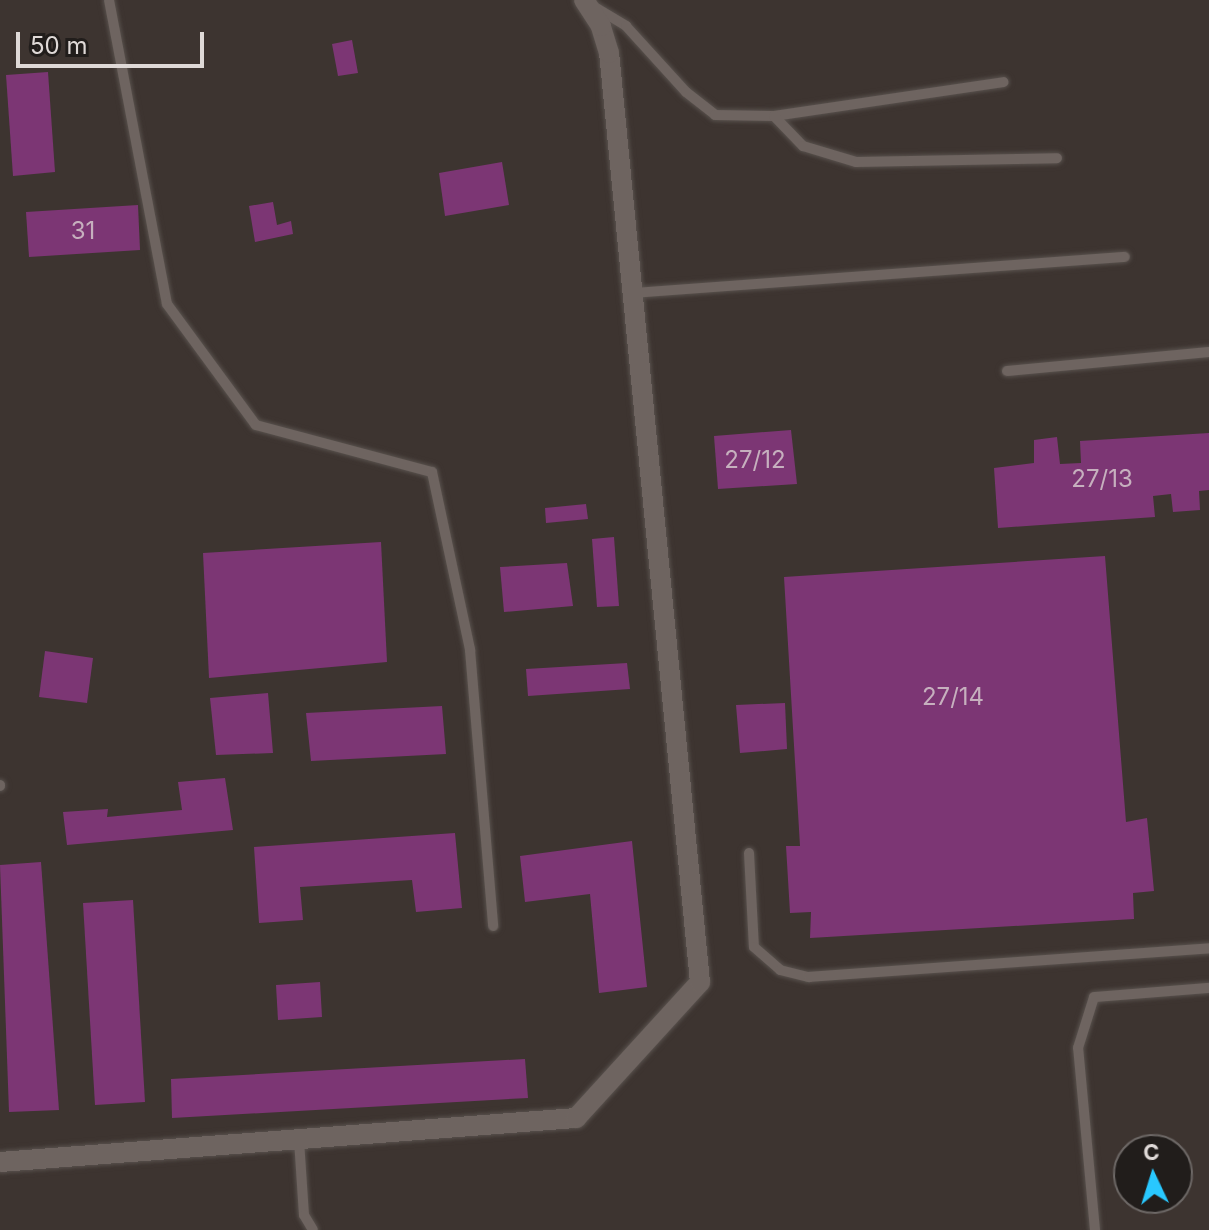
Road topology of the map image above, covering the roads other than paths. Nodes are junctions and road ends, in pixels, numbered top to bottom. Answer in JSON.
{"nodes":[{"id":1,"x":109,"y":0,"type":"edge"},
{"id":2,"x":586,"y":2,"type":"edge"},
{"id":3,"x":1004,"y":82,"type":"dead end"},
{"id":4,"x":774,"y":116,"type":"junction"},
{"id":5,"x":1057,"y":158,"type":"dead end"},
{"id":6,"x":1125,"y":257,"type":"dead end"},
{"id":7,"x":633,"y":293,"type":"junction"},
{"id":8,"x":1209,"y":352,"type":"edge"},
{"id":9,"x":1007,"y":371,"type":"dead end"},
{"id":10,"x":749,"y":853,"type":"dead end"},
{"id":11,"x":493,"y":926,"type":"dead end"},
{"id":12,"x":1209,"y":948,"type":"edge"},
{"id":13,"x":1209,"y":988,"type":"edge"},
{"id":14,"x":299,"y":1140,"type":"junction"},
{"id":15,"x":0,"y":1162,"type":"edge"},
{"id":16,"x":313,"y":1230,"type":"edge"},
{"id":17,"x":1095,"y":1230,"type":"edge"}],
"edges":[{"from":1,"to":11,"type":"lane"},
{"from":2,"to":4,"type":"lane"},
{"from":2,"to":7,"type":"street"},
{"from":3,"to":4,"type":"lane"},
{"from":4,"to":5,"type":"lane"},
{"from":6,"to":7,"type":"lane"},
{"from":7,"to":14,"type":"street"},
{"from":8,"to":9,"type":"lane"},
{"from":10,"to":12,"type":"lane"},
{"from":13,"to":17,"type":"lane"},
{"from":14,"to":15,"type":"street"},
{"from":14,"to":16,"type":"lane"}]}
